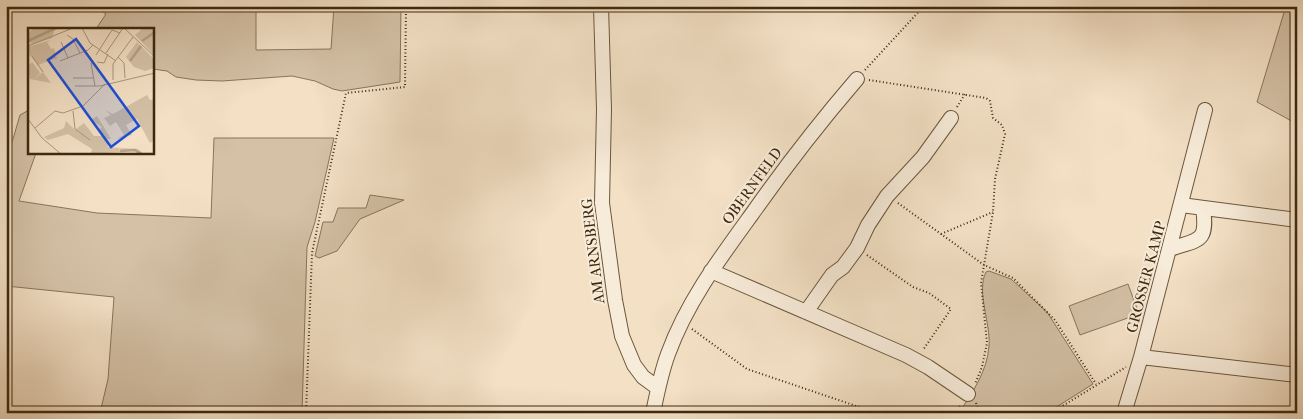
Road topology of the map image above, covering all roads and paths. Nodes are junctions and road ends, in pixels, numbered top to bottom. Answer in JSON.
{"nodes":[{"id":1,"x":406,"y":6,"type":"edge"},
{"id":2,"x":601,"y":6,"type":"edge"},
{"id":3,"x":924,"y":6,"type":"edge"},
{"id":4,"x":857,"y":79,"type":"junction"},
{"id":5,"x":965,"y":94,"type":"junction"},
{"id":6,"x":1205,"y":110,"type":"dead end"},
{"id":7,"x":951,"y":118,"type":"joint"},
{"id":8,"x":888,"y":196,"type":"junction"},
{"id":9,"x":1181,"y":205,"type":"junction"},
{"id":10,"x":1203,"y":208,"type":"junction"},
{"id":11,"x":994,"y":212,"type":"junction"},
{"id":12,"x":1297,"y":220,"type":"edge"},
{"id":13,"x":941,"y":234,"type":"junction"},
{"id":14,"x":857,"y":248,"type":"junction"},
{"id":15,"x":1170,"y":249,"type":"junction"},
{"id":16,"x":984,"y":265,"type":"junction"},
{"id":17,"x":711,"y":272,"type":"junction"},
{"id":18,"x":806,"y":312,"type":"junction"},
{"id":19,"x":682,"y":322,"type":"junction"},
{"id":20,"x":1142,"y":357,"type":"junction"},
{"id":21,"x":916,"y":360,"type":"junction"},
{"id":22,"x":1297,"y":375,"type":"edge"},
{"id":23,"x":1096,"y":384,"type":"junction"},
{"id":24,"x":658,"y":388,"type":"junction"},
{"id":25,"x":968,"y":394,"type":"junction"},
{"id":26,"x":306,"y":413,"type":"edge"},
{"id":27,"x":653,"y":413,"type":"edge"},
{"id":28,"x":870,"y":413,"type":"edge"},
{"id":29,"x":956,"y":413,"type":"edge"},
{"id":30,"x":1051,"y":413,"type":"edge"},
{"id":31,"x":1124,"y":413,"type":"edge"}],
"edges":[{"from":1,"to":26,"type":"path"},
{"from":2,"to":24,"type":"street","name":"AM ARNSBERG"},
{"from":3,"to":4,"type":"path"},
{"from":4,"to":5,"type":"path"},
{"from":4,"to":17,"type":"street","name":"OBERNFELD"},
{"from":5,"to":7,"type":"path"},
{"from":5,"to":11,"type":"path"},
{"from":6,"to":9,"type":"street","name":"GROSSER KAMP"},
{"from":7,"to":8,"type":"street"},
{"from":8,"to":13,"type":"path"},
{"from":8,"to":14,"type":"street"},
{"from":9,"to":10,"type":"street","name":"GROSSER KAMP"},
{"from":9,"to":15,"type":"street","name":"GROSSER KAMP"},
{"from":10,"to":12,"type":"street","name":"GROSSER KAMP"},
{"from":10,"to":15,"type":"street"},
{"from":11,"to":13,"type":"path"},
{"from":11,"to":16,"type":"path"},
{"from":13,"to":16,"type":"path"},
{"from":14,"to":18,"type":"street"},
{"from":14,"to":21,"type":"path"},
{"from":15,"to":20,"type":"street","name":"GROSSER KAMP"},
{"from":16,"to":23,"type":"path"},
{"from":16,"to":25,"type":"path"},
{"from":17,"to":18,"type":"street"},
{"from":17,"to":19,"type":"street","name":"OBERNFELD"},
{"from":18,"to":21,"type":"street"},
{"from":19,"to":24,"type":"street","name":"OBERNFELD"},
{"from":19,"to":28,"type":"path"},
{"from":20,"to":22,"type":"street"},
{"from":20,"to":23,"type":"path"},
{"from":20,"to":31,"type":"street","name":"GROSSER KAMP"},
{"from":21,"to":25,"type":"street"},
{"from":23,"to":30,"type":"path"},
{"from":24,"to":27,"type":"street","name":"OBERNFELD"},
{"from":25,"to":29,"type":"path"}]}
